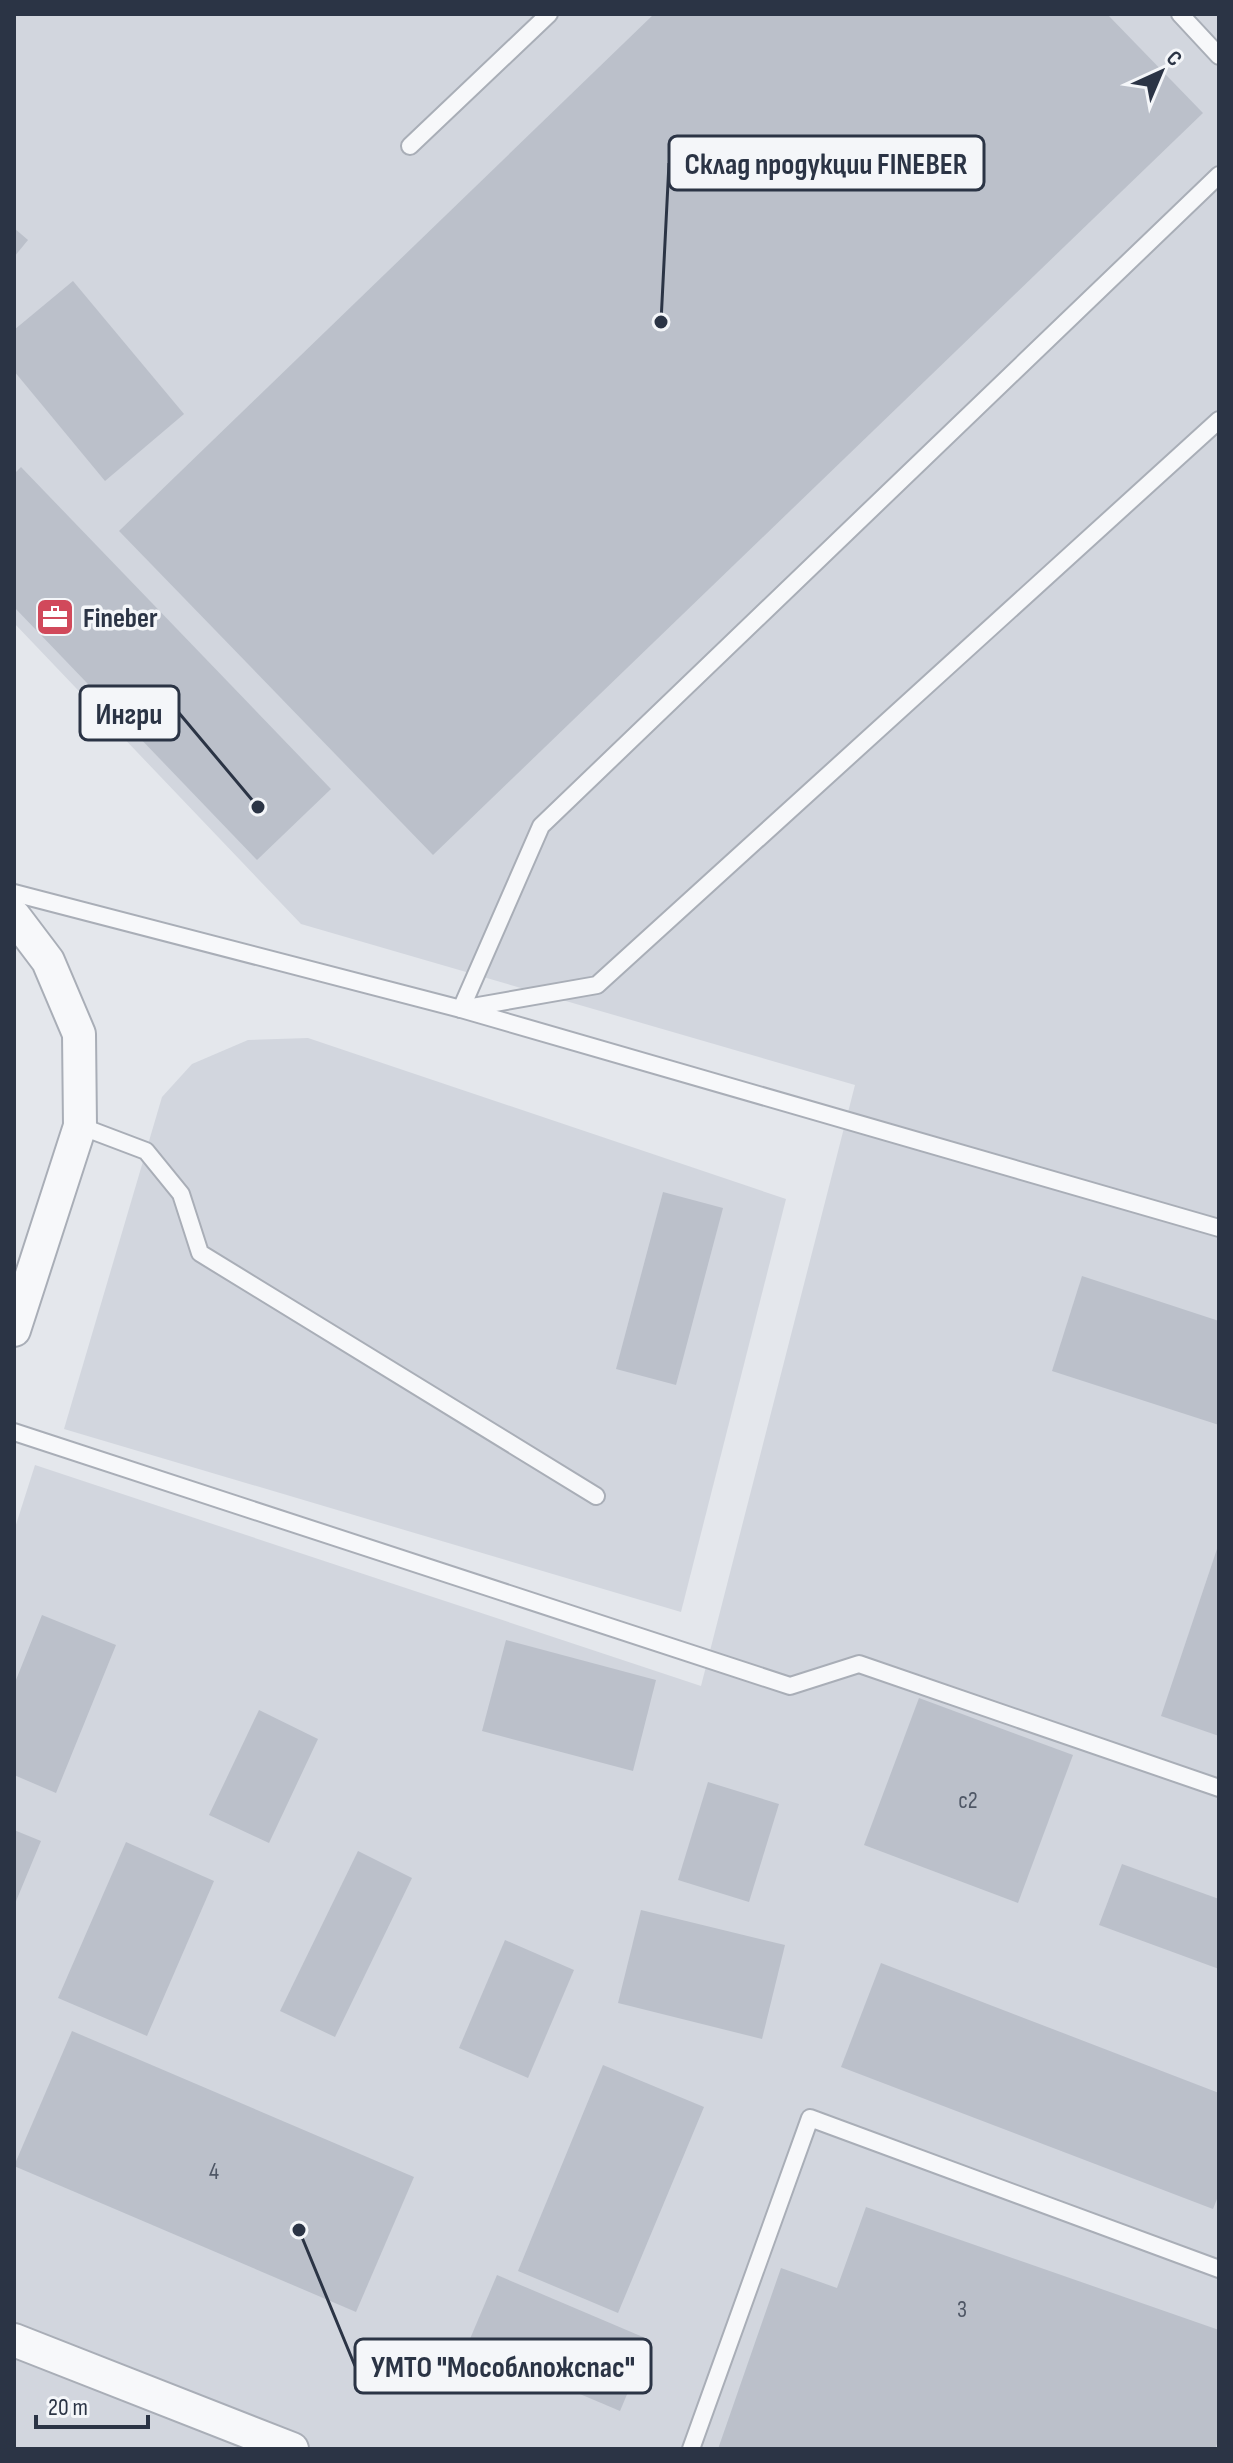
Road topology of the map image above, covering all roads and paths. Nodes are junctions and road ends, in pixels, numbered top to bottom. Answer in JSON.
{"nodes":[{"id":1,"x":549,"y":14,"type":"edge"},
{"id":2,"x":1180,"y":14,"type":"edge"},
{"id":3,"x":1219,"y":56,"type":"edge"},
{"id":4,"x":410,"y":146,"type":"dead end"},
{"id":5,"x":1219,"y":175,"type":"edge"},
{"id":6,"x":1219,"y":420,"type":"edge"},
{"id":7,"x":14,"y":893,"type":"edge"},
{"id":8,"x":14,"y":916,"type":"edge"},
{"id":9,"x":461,"y":1009,"type":"junction"},
{"id":10,"x":80,"y":1126,"type":"junction"},
{"id":11,"x":1219,"y":1228,"type":"edge"},
{"id":12,"x":14,"y":1330,"type":"edge"},
{"id":13,"x":14,"y":1432,"type":"edge"},
{"id":14,"x":596,"y":1496,"type":"dead end"},
{"id":15,"x":1219,"y":1788,"type":"edge"},
{"id":16,"x":1219,"y":2269,"type":"edge"},
{"id":17,"x":14,"y":2340,"type":"edge"},
{"id":18,"x":292,"y":2449,"type":"edge"},
{"id":19,"x":691,"y":2449,"type":"edge"}],
"edges":[{"from":1,"to":4,"type":"lane"},
{"from":2,"to":3,"type":"lane"},
{"from":5,"to":9,"type":"lane"},
{"from":6,"to":9,"type":"lane"},
{"from":7,"to":9,"type":"lane"},
{"from":8,"to":10,"type":"street"},
{"from":9,"to":11,"type":"lane"},
{"from":10,"to":12,"type":"street"},
{"from":10,"to":14,"type":"lane"},
{"from":13,"to":15,"type":"lane"},
{"from":16,"to":19,"type":"lane"},
{"from":17,"to":18,"type":"street"}]}
